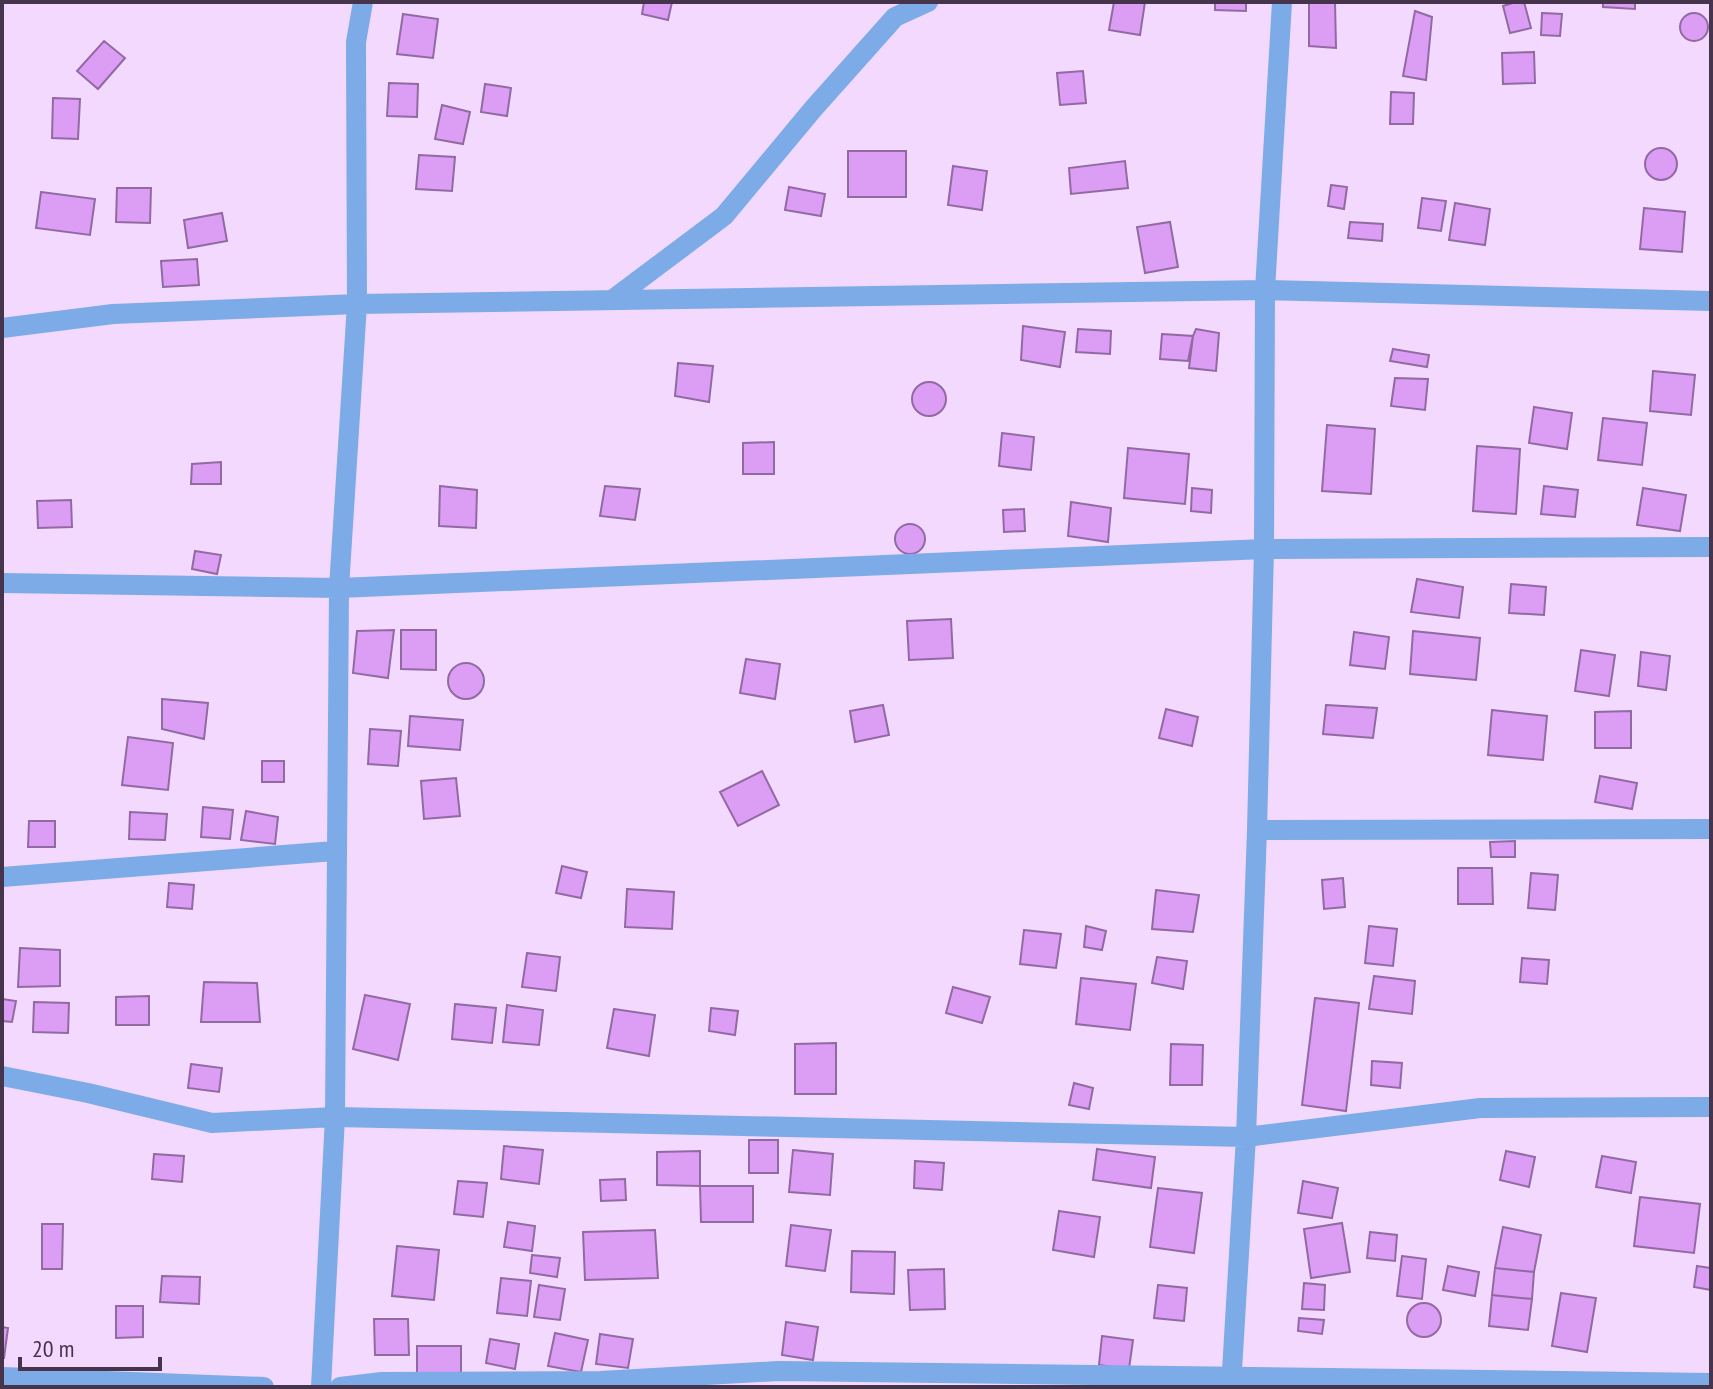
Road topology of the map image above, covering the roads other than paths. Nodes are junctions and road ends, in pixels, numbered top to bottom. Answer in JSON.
{"nodes":[{"id":1,"x":363,"y":2,"type":"edge"},
{"id":2,"x":928,"y":2,"type":"edge"},
{"id":3,"x":1282,"y":2,"type":"edge"},
{"id":4,"x":1265,"y":290,"type":"junction"},
{"id":5,"x":612,"y":300,"type":"junction"},
{"id":6,"x":1711,"y":301,"type":"edge"},
{"id":7,"x":357,"y":304,"type":"junction"},
{"id":8,"x":2,"y":328,"type":"edge"},
{"id":9,"x":1711,"y":547,"type":"edge"},
{"id":10,"x":1264,"y":549,"type":"junction"},
{"id":11,"x":2,"y":583,"type":"edge"},
{"id":12,"x":339,"y":588,"type":"junction"},
{"id":13,"x":1711,"y":829,"type":"edge"},
{"id":14,"x":1257,"y":830,"type":"junction"},
{"id":15,"x":335,"y":851,"type":"junction"},
{"id":16,"x":2,"y":877,"type":"edge"},
{"id":17,"x":2,"y":1076,"type":"edge"},
{"id":18,"x":1711,"y":1107,"type":"edge"},
{"id":19,"x":335,"y":1117,"type":"junction"},
{"id":20,"x":1246,"y":1137,"type":"junction"},
{"id":21,"x":2,"y":1377,"type":"edge"},
{"id":22,"x":1230,"y":1382,"type":"edge"},
{"id":23,"x":1711,"y":1383,"type":"edge"},
{"id":24,"x":264,"y":1387,"type":"edge"},
{"id":25,"x":321,"y":1387,"type":"edge"},
{"id":26,"x":340,"y":1387,"type":"edge"}],
"edges":[{"from":1,"to":7,"type":"street"},
{"from":2,"to":5,"type":"street"},
{"from":3,"to":4,"type":"street"},
{"from":4,"to":5,"type":"street"},
{"from":4,"to":6,"type":"street"},
{"from":4,"to":10,"type":"street"},
{"from":5,"to":7,"type":"street"},
{"from":7,"to":8,"type":"street"},
{"from":7,"to":12,"type":"street"},
{"from":9,"to":10,"type":"street"},
{"from":10,"to":12,"type":"street"},
{"from":10,"to":14,"type":"street"},
{"from":11,"to":12,"type":"street"},
{"from":12,"to":15,"type":"street"},
{"from":13,"to":14,"type":"street"},
{"from":14,"to":20,"type":"street"},
{"from":15,"to":16,"type":"street"},
{"from":15,"to":19,"type":"street"},
{"from":17,"to":19,"type":"street"},
{"from":18,"to":20,"type":"street"},
{"from":19,"to":20,"type":"street"},
{"from":19,"to":25,"type":"street"},
{"from":20,"to":22,"type":"street"},
{"from":21,"to":24,"type":"street"},
{"from":22,"to":23,"type":"street"},
{"from":22,"to":26,"type":"street"}]}
